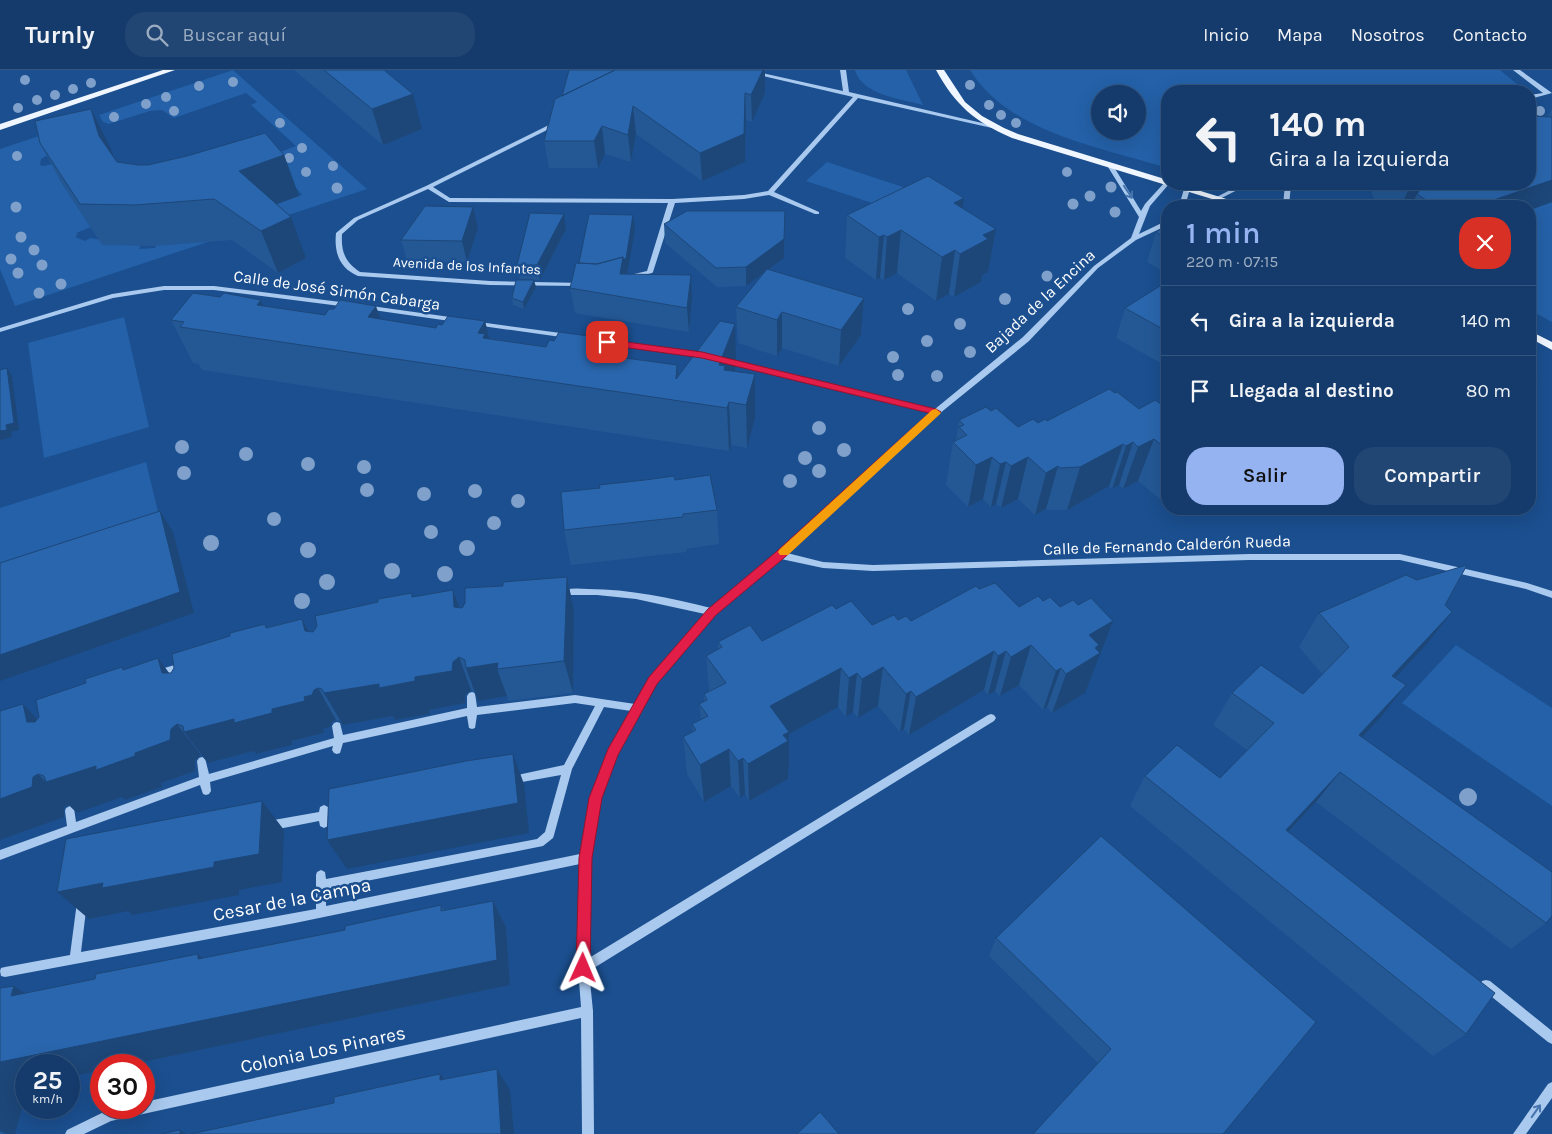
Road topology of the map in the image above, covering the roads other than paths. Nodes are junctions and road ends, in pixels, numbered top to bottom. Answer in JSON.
{"nodes":[{"id":1,"x":170,"y":70,"type":"edge"},
{"id":2,"x":741,"y":70,"type":"edge"},
{"id":3,"x":843,"y":70,"type":"edge"},
{"id":4,"x":940,"y":70,"type":"edge"},
{"id":5,"x":1516,"y":70,"type":"edge"},
{"id":6,"x":846,"y":93,"type":"junction"},
{"id":7,"x":1549,"y":93,"type":"edge"},
{"id":8,"x":857,"y":96,"type":"junction"},
{"id":9,"x":1536,"y":96,"type":"edge"},
{"id":10,"x":560,"y":121,"type":"edge"},
{"id":11,"x":992,"y":126,"type":"junction"},
{"id":12,"x":0,"y":127,"type":"edge"},
{"id":13,"x":1111,"y":167,"type":"junction"},
{"id":14,"x":1161,"y":181,"type":"edge"},
{"id":15,"x":428,"y":187,"type":"junction"},
{"id":16,"x":1161,"y":190,"type":"edge"},
{"id":17,"x":1191,"y":190,"type":"edge"},
{"id":18,"x":1235,"y":190,"type":"edge"},
{"id":19,"x":770,"y":193,"type":"junction"},
{"id":20,"x":1220,"y":198,"type":"junction"},
{"id":21,"x":1216,"y":200,"type":"edge"},
{"id":22,"x":1226,"y":200,"type":"edge"},
{"id":23,"x":672,"y":201,"type":"junction"},
{"id":24,"x":817,"y":213,"type":"dead end"},
{"id":25,"x":1142,"y":217,"type":"junction"},
{"id":26,"x":1161,"y":226,"type":"edge"},
{"id":27,"x":1134,"y":239,"type":"junction"},
{"id":28,"x":626,"y":278,"type":"edge"},
{"id":29,"x":591,"y":284,"type":"edge"},
{"id":30,"x":352,"y":305,"type":"edge"},
{"id":31,"x":362,"y":307,"type":"edge"},
{"id":32,"x":0,"y":330,"type":"edge"},
{"id":33,"x":1536,"y":338,"type":"edge"},
{"id":34,"x":1552,"y":347,"type":"edge"},
{"id":35,"x":711,"y":357,"type":"edge"},
{"id":36,"x":721,"y":360,"type":"edge"},
{"id":37,"x":936,"y":412,"type":"junction"},
{"id":38,"x":780,"y":555,"type":"junction"},
{"id":39,"x":1552,"y":594,"type":"edge"},
{"id":40,"x":547,"y":595,"type":"edge"},
{"id":41,"x":712,"y":612,"type":"junction"},
{"id":42,"x":188,"y":668,"type":"edge"},
{"id":43,"x":148,"y":677,"type":"edge"},
{"id":44,"x":472,"y":696,"type":"edge"},
{"id":45,"x":601,"y":703,"type":"junction"},
{"id":46,"x":637,"y":708,"type":"junction"},
{"id":47,"x":473,"y":711,"type":"junction"},
{"id":48,"x":991,"y":718,"type":"dead end"},
{"id":49,"x":472,"y":725,"type":"dead end"},
{"id":50,"x":337,"y":726,"type":"edge"},
{"id":51,"x":338,"y":745,"type":"junction"},
{"id":52,"x":202,"y":761,"type":"edge"},
{"id":53,"x":568,"y":769,"type":"junction"},
{"id":54,"x":205,"y":779,"type":"junction"},
{"id":55,"x":516,"y":779,"type":"edge"},
{"id":56,"x":206,"y":791,"type":"dead end"},
{"id":57,"x":70,"y":811,"type":"edge"},
{"id":58,"x":327,"y":816,"type":"edge"},
{"id":59,"x":76,"y":826,"type":"junction"},
{"id":60,"x":258,"y":828,"type":"edge"},
{"id":61,"x":80,"y":841,"type":"edge"},
{"id":62,"x":0,"y":855,"type":"edge"},
{"id":63,"x":585,"y":858,"type":"junction"},
{"id":64,"x":82,"y":888,"type":"edge"},
{"id":65,"x":321,"y":912,"type":"junction"},
{"id":66,"x":75,"y":959,"type":"junction"},
{"id":67,"x":583,"y":968,"type":"junction"},
{"id":68,"x":5,"y":972,"type":"dead end"},
{"id":69,"x":1479,"y":980,"type":"edge"},
{"id":70,"x":587,"y":1011,"type":"junction"},
{"id":71,"x":1552,"y":1038,"type":"edge"},
{"id":72,"x":1552,"y":1088,"type":"edge"},
{"id":73,"x":71,"y":1134,"type":"edge"},
{"id":74,"x":588,"y":1134,"type":"edge"},
{"id":75,"x":1519,"y":1134,"type":"edge"}],
"edges":[{"from":1,"to":12,"type":"main road"},
{"from":2,"to":6,"type":"street"},
{"from":3,"to":6,"type":"street"},
{"from":4,"to":11,"type":"main road"},
{"from":5,"to":7,"type":"street"},
{"from":6,"to":8,"type":"street"},
{"from":7,"to":9,"type":"street"},
{"from":8,"to":11,"type":"street"},
{"from":8,"to":19,"type":"street"},
{"from":10,"to":15,"type":"street","name":"Avenida de los Infantes"},
{"from":11,"to":13,"type":"main road"},
{"from":13,"to":14,"type":"main road"},
{"from":13,"to":25,"type":"street","one_way":true},
{"from":15,"to":23,"type":"street"},
{"from":15,"to":29,"type":"street","name":"Avenida de los Infantes"},
{"from":16,"to":25,"type":"street"},
{"from":17,"to":20,"type":"main road"},
{"from":18,"to":20,"type":"street"},
{"from":19,"to":23,"type":"street"},
{"from":19,"to":24,"type":"street"},
{"from":20,"to":21,"type":"street"},
{"from":20,"to":22,"type":"main road"},
{"from":23,"to":28,"type":"street"},
{"from":25,"to":27,"type":"street"},
{"from":26,"to":27,"type":"street","name":"Bajada de la Encina"},
{"from":27,"to":37,"type":"street","name":"Bajada de la Encina"},
{"from":30,"to":32,"type":"street","name":"Calle de José Simón Cabarga"},
{"from":31,"to":35,"type":"street","name":"Calle de José Simón Cabarga"},
{"from":33,"to":34,"type":"main road"},
{"from":36,"to":37,"type":"street"},
{"from":37,"to":38,"type":"street","name":"Bajada de la Encina"},
{"from":38,"to":39,"type":"street","name":"Calle de Fernando Calderón Rueda"},
{"from":38,"to":41,"type":"street","name":"Bajada de la Encina"},
{"from":40,"to":41,"type":"street"},
{"from":41,"to":46,"type":"street","name":"Bajada de la Encina"},
{"from":42,"to":43,"type":"street"},
{"from":44,"to":47,"type":"street"},
{"from":45,"to":46,"type":"street"},
{"from":45,"to":47,"type":"street"},
{"from":45,"to":53,"type":"street"},
{"from":46,"to":63,"type":"street","name":"Bajada de la Encina"},
{"from":47,"to":49,"type":"street"},
{"from":47,"to":51,"type":"street"},
{"from":48,"to":67,"type":"street"},
{"from":50,"to":51,"type":"street"},
{"from":51,"to":54,"type":"street"},
{"from":52,"to":54,"type":"street"},
{"from":53,"to":55,"type":"street"},
{"from":53,"to":65,"type":"street"},
{"from":54,"to":56,"type":"street"},
{"from":54,"to":59,"type":"street"},
{"from":57,"to":59,"type":"street"},
{"from":58,"to":60,"type":"street"},
{"from":59,"to":61,"type":"street"},
{"from":59,"to":62,"type":"street"},
{"from":63,"to":65,"type":"street","name":"Cesar de la Campa"},
{"from":63,"to":67,"type":"street","name":"Bajada de la Encina"},
{"from":64,"to":66,"type":"street"},
{"from":65,"to":66,"type":"street","name":"Cesar de la Campa"},
{"from":66,"to":68,"type":"street","name":"Cesar de la Campa"},
{"from":67,"to":70,"type":"street","name":"Bajada de la Encina"},
{"from":69,"to":71,"type":"street"},
{"from":70,"to":73,"type":"street","name":"Colonia Los Pinares"},
{"from":70,"to":74,"type":"street","name":"Bajada de la Encina"},
{"from":75,"to":72,"type":"street","one_way":true}]}
